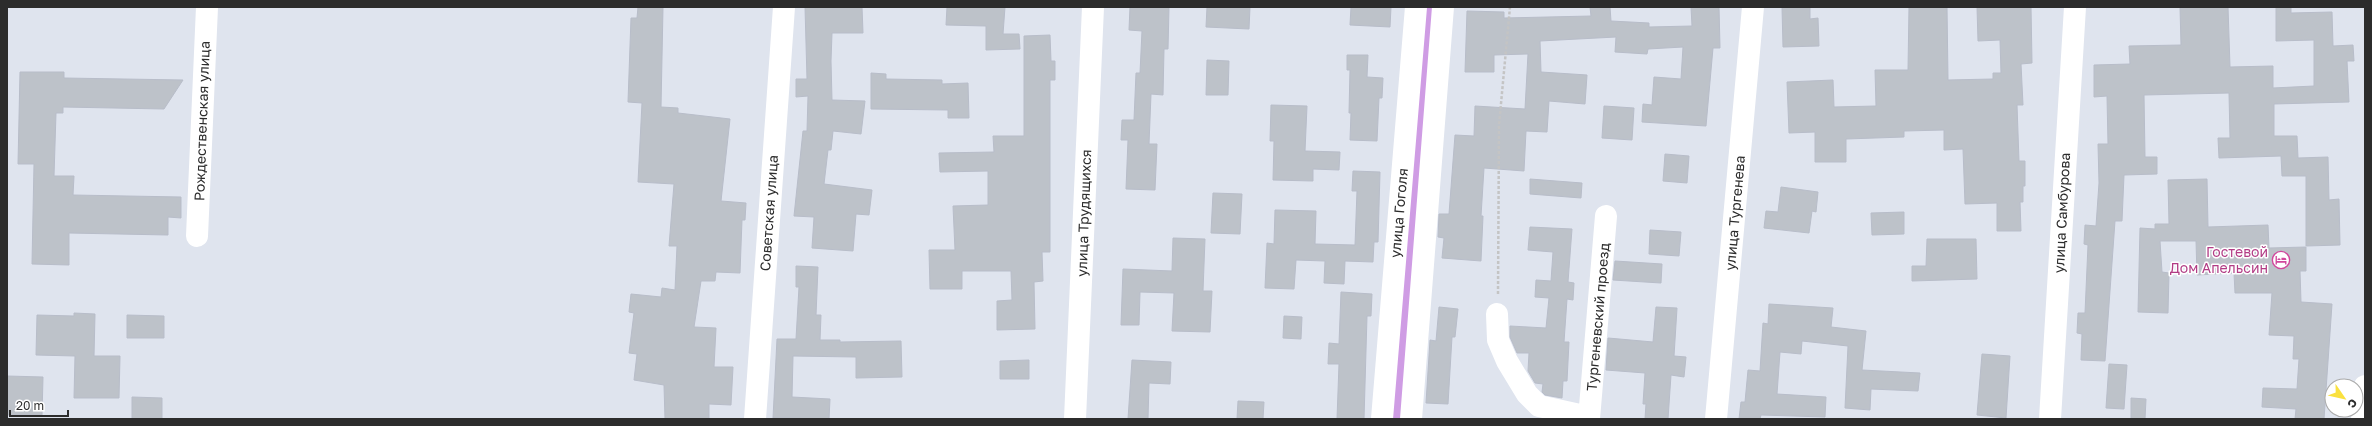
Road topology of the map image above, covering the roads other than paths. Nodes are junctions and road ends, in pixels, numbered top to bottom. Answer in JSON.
{"nodes":[{"id":1,"x":207,"y":7,"type":"edge"},
{"id":2,"x":784,"y":7,"type":"edge"},
{"id":3,"x":1093,"y":7,"type":"edge"},
{"id":4,"x":1416,"y":7,"type":"edge"},
{"id":5,"x":1443,"y":7,"type":"edge"},
{"id":6,"x":1753,"y":7,"type":"edge"},
{"id":7,"x":2075,"y":7,"type":"edge"},
{"id":8,"x":1606,"y":216,"type":"dead end"},
{"id":9,"x":197,"y":236,"type":"dead end"},
{"id":10,"x":1497,"y":314,"type":"road end"},
{"id":11,"x":2365,"y":386,"type":"edge"},
{"id":12,"x":1589,"y":418,"type":"edge"},
{"id":13,"x":755,"y":419,"type":"edge"},
{"id":14,"x":1075,"y":419,"type":"edge"},
{"id":15,"x":1382,"y":419,"type":"edge"},
{"id":16,"x":1411,"y":419,"type":"edge"},
{"id":17,"x":1716,"y":419,"type":"edge"},
{"id":18,"x":2050,"y":419,"type":"edge"},
{"id":19,"x":2362,"y":419,"type":"edge"}],
"edges":[{"from":1,"to":9,"type":"street","name":"Рождественская улица"},
{"from":2,"to":13,"type":"street","name":"Советская улица"},
{"from":3,"to":14,"type":"street","name":"улица Трудящихся"},
{"from":4,"to":15,"type":"street","name":"улица Гоголя"},
{"from":5,"to":16,"type":"street","name":"улица Гоголя"},
{"from":6,"to":17,"type":"street","name":"улица Тургенева"},
{"from":7,"to":18,"type":"street","name":"улица Самбурова"},
{"from":8,"to":12,"type":"street","name":"Тургеневский проезд"},
{"from":10,"to":12,"type":"street"},
{"from":11,"to":19,"type":"street"}]}
